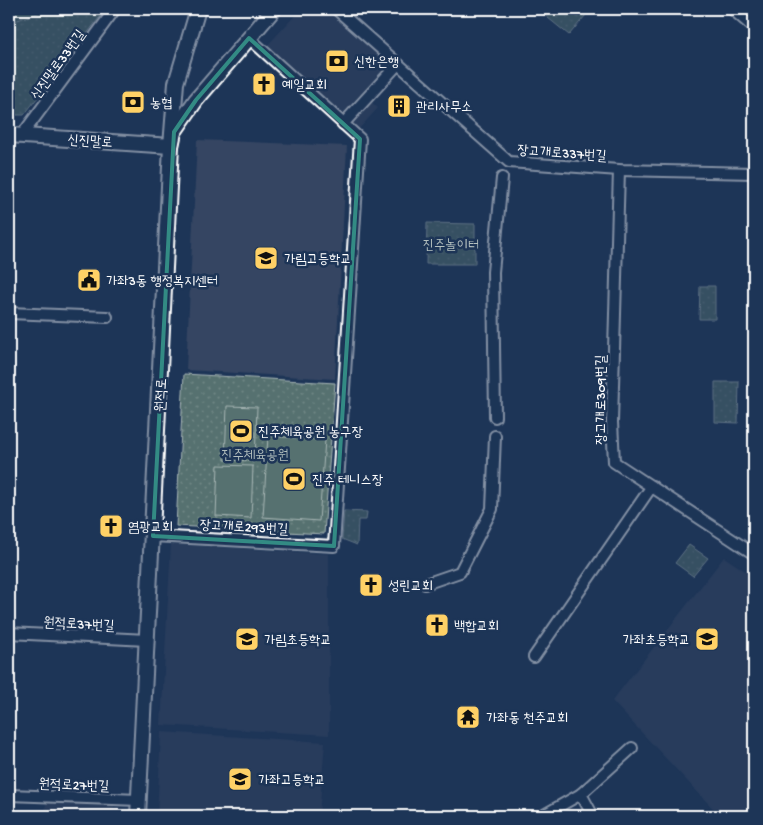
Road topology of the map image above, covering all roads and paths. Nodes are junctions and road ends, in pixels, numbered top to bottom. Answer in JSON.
{"nodes":[{"id":1,"x":115,"y":9,"type":"edge"},
{"id":2,"x":198,"y":9,"type":"edge"},
{"id":3,"x":274,"y":9,"type":"edge"},
{"id":4,"x":336,"y":9,"type":"edge"},
{"id":5,"x":732,"y":9,"type":"edge"},
{"id":6,"x":754,"y":28,"type":"edge"},
{"id":7,"x":249,"y":38,"type":"junction"},
{"id":8,"x":398,"y":64,"type":"junction"},
{"id":9,"x":343,"y":124,"type":"junction"},
{"id":10,"x":16,"y":135,"type":"edge"},
{"id":11,"x":171,"y":146,"type":"junction"},
{"id":12,"x":619,"y":170,"type":"junction"},
{"id":13,"x":754,"y":173,"type":"edge"},
{"id":14,"x":502,"y":178,"type":"dead end"},
{"id":15,"x":9,"y":312,"type":"edge"},
{"id":16,"x":107,"y":317,"type":"dead end"},
{"id":17,"x":495,"y":417,"type":"dead end"},
{"id":18,"x":496,"y":436,"type":"dead end"},
{"id":19,"x":652,"y":486,"type":"junction"},
{"id":20,"x":153,"y":536,"type":"junction"},
{"id":21,"x":754,"y":554,"type":"edge"},
{"id":22,"x":426,"y":584,"type":"dead end"},
{"id":23,"x":9,"y":633,"type":"edge"},
{"id":24,"x":147,"y":640,"type":"junction"},
{"id":25,"x":534,"y":657,"type":"dead end"},
{"id":26,"x":632,"y":748,"type":"dead end"},
{"id":27,"x":581,"y":794,"type":"junction"},
{"id":28,"x":9,"y":795,"type":"edge"},
{"id":29,"x":139,"y":800,"type":"junction"},
{"id":30,"x":138,"y":816,"type":"edge"},
{"id":31,"x":542,"y":816,"type":"edge"},
{"id":32,"x":593,"y":816,"type":"edge"}],
"edges":[{"from":1,"to":10,"type":"street","name":"신진말로33번길"},
{"from":2,"to":11,"type":"street"},
{"from":3,"to":7,"type":"street","name":"원적로"},
{"from":4,"to":8,"type":"street","name":"장고개로337번길"},
{"from":5,"to":6,"type":"street"},
{"from":7,"to":9,"type":"street"},
{"from":7,"to":11,"type":"street","name":"원적로"},
{"from":8,"to":9,"type":"street"},
{"from":8,"to":12,"type":"street","name":"장고개로337번길"},
{"from":9,"to":20,"type":"street","name":"장고개로293번길"},
{"from":10,"to":11,"type":"street","name":"신진말로"},
{"from":11,"to":20,"type":"street","name":"원적로"},
{"from":12,"to":13,"type":"street","name":"장고개로337번길"},
{"from":12,"to":19,"type":"street","name":"장고개로309번길"},
{"from":14,"to":17,"type":"street"},
{"from":15,"to":16,"type":"street"},
{"from":18,"to":22,"type":"street"},
{"from":19,"to":21,"type":"street","name":"장고개로309번길"},
{"from":19,"to":25,"type":"street"},
{"from":20,"to":24,"type":"street","name":"원적로"},
{"from":23,"to":24,"type":"street","name":"원적로37번길"},
{"from":24,"to":29,"type":"street","name":"원적로"},
{"from":26,"to":27,"type":"street"},
{"from":27,"to":31,"type":"street"},
{"from":27,"to":32,"type":"street"},
{"from":28,"to":29,"type":"street","name":"원적로27번길"},
{"from":29,"to":30,"type":"street","name":"원적로"}]}
